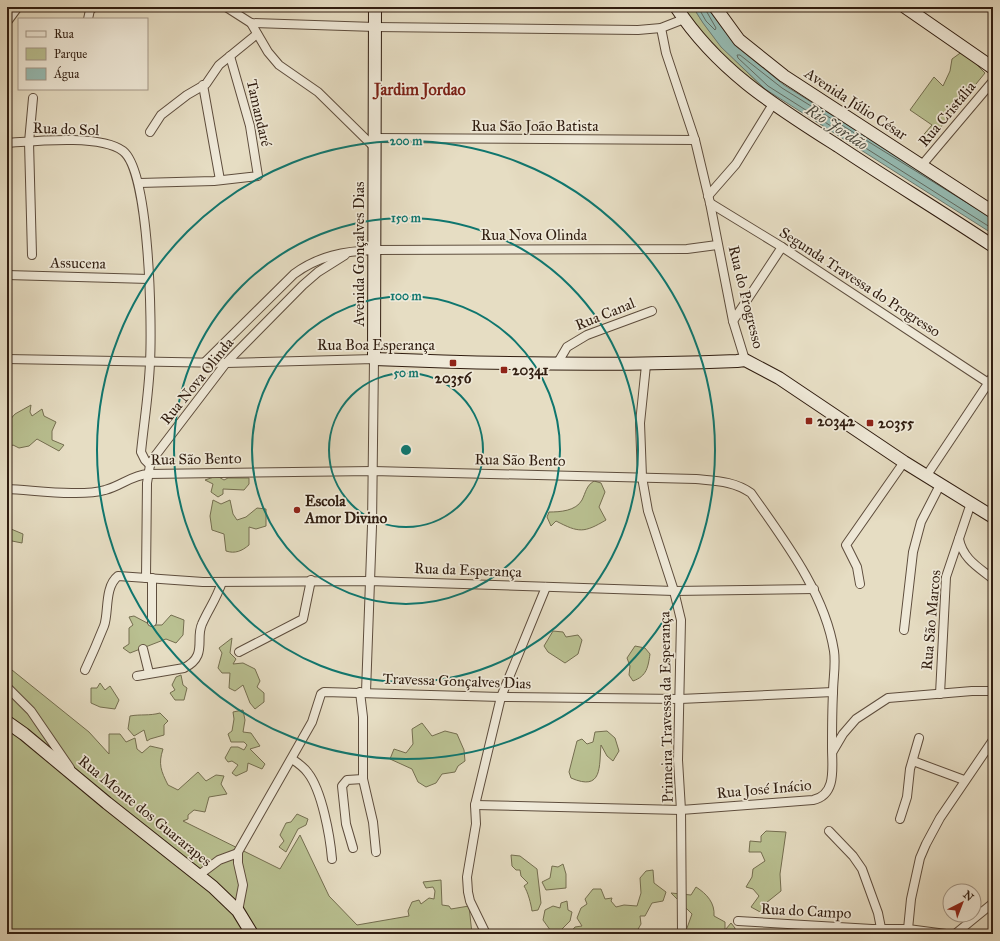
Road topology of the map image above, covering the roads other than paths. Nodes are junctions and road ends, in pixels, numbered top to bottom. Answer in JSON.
{"nodes":[{"id":1,"x":18,"y":7,"type":"edge"},
{"id":2,"x":94,"y":7,"type":"edge"},
{"id":3,"x":226,"y":7,"type":"edge"},
{"id":4,"x":375,"y":7,"type":"edge"},
{"id":5,"x":676,"y":7,"type":"edge"},
{"id":6,"x":715,"y":7,"type":"edge"},
{"id":7,"x":905,"y":7,"type":"edge"},
{"id":8,"x":88,"y":18,"type":"edge"},
{"id":9,"x":684,"y":19,"type":"junction"},
{"id":10,"x":7,"y":22,"type":"edge"},
{"id":11,"x":251,"y":23,"type":"junction"},
{"id":12,"x":375,"y":27,"type":"junction"},
{"id":13,"x":661,"y":28,"type":"junction"},
{"id":14,"x":257,"y":34,"type":"junction"},
{"id":15,"x":230,"y":56,"type":"junction"},
{"id":16,"x":993,"y":68,"type":"edge"},
{"id":17,"x":993,"y":81,"type":"edge"},
{"id":18,"x":204,"y":85,"type":"junction"},
{"id":19,"x":33,"y":98,"type":"dead end"},
{"id":20,"x":773,"y":104,"type":"junction"},
{"id":21,"x":150,"y":132,"type":"dead end"},
{"id":22,"x":695,"y":140,"type":"junction"},
{"id":23,"x":29,"y":142,"type":"junction"},
{"id":24,"x":7,"y":143,"type":"edge"},
{"id":25,"x":375,"y":143,"type":"junction"},
{"id":26,"x":922,"y":165,"type":"junction"},
{"id":27,"x":220,"y":180,"type":"junction"},
{"id":28,"x":139,"y":183,"type":"junction"},
{"id":29,"x":709,"y":200,"type":"junction"},
{"id":30,"x":993,"y":212,"type":"edge"},
{"id":31,"x":717,"y":245,"type":"junction"},
{"id":32,"x":993,"y":246,"type":"edge"},
{"id":33,"x":782,"y":247,"type":"junction"},
{"id":34,"x":374,"y":250,"type":"junction"},
{"id":35,"x":351,"y":251,"type":"junction"},
{"id":36,"x":32,"y":255,"type":"dead end"},
{"id":37,"x":7,"y":275,"type":"edge"},
{"id":38,"x":149,"y":279,"type":"junction"},
{"id":39,"x":652,"y":311,"type":"dead end"},
{"id":40,"x":733,"y":321,"type":"junction"},
{"id":41,"x":7,"y":359,"type":"edge"},
{"id":42,"x":374,"y":359,"type":"junction"},
{"id":43,"x":745,"y":360,"type":"junction"},
{"id":44,"x":150,"y":362,"type":"junction"},
{"id":45,"x":204,"y":363,"type":"junction"},
{"id":46,"x":226,"y":363,"type":"junction"},
{"id":47,"x":557,"y":364,"type":"junction"},
{"id":48,"x":646,"y":365,"type":"junction"},
{"id":49,"x":992,"y":382,"type":"edge"},
{"id":50,"x":904,"y":462,"type":"junction"},
{"id":51,"x":150,"y":465,"type":"junction"},
{"id":52,"x":373,"y":471,"type":"junction"},
{"id":53,"x":148,"y":474,"type":"junction"},
{"id":54,"x":927,"y":476,"type":"junction"},
{"id":55,"x":642,"y":477,"type":"junction"},
{"id":56,"x":940,"y":485,"type":"junction"},
{"id":57,"x":7,"y":489,"type":"edge"},
{"id":58,"x":971,"y":503,"type":"junction"},
{"id":59,"x":993,"y":517,"type":"edge"},
{"id":60,"x":959,"y":537,"type":"junction"},
{"id":61,"x":149,"y":578,"type":"junction"},
{"id":62,"x":993,"y":579,"type":"edge"},
{"id":63,"x":311,"y":580,"type":"junction"},
{"id":64,"x":370,"y":581,"type":"junction"},
{"id":65,"x":222,"y":582,"type":"junction"},
{"id":66,"x":860,"y":584,"type":"dead end"},
{"id":67,"x":546,"y":586,"type":"junction"},
{"id":68,"x":814,"y":589,"type":"junction"},
{"id":69,"x":674,"y":591,"type":"junction"},
{"id":70,"x":152,"y":622,"type":"dead end"},
{"id":71,"x":904,"y":630,"type":"dead end"},
{"id":72,"x":143,"y":649,"type":"dead end"},
{"id":73,"x":239,"y":652,"type":"dead end"},
{"id":74,"x":85,"y":670,"type":"dead end"},
{"id":75,"x":149,"y":673,"type":"junction"},
{"id":76,"x":137,"y":676,"type":"dead end"},
{"id":77,"x":7,"y":687,"type":"edge"},
{"id":78,"x":993,"y":691,"type":"edge"},
{"id":79,"x":363,"y":692,"type":"junction"},
{"id":80,"x":833,"y":692,"type":"junction"},
{"id":81,"x":940,"y":694,"type":"junction"},
{"id":82,"x":501,"y":697,"type":"junction"},
{"id":83,"x":680,"y":699,"type":"junction"},
{"id":84,"x":7,"y":722,"type":"edge"},
{"id":85,"x":920,"y":738,"type":"dead end"},
{"id":86,"x":993,"y":740,"type":"edge"},
{"id":87,"x":832,"y":753,"type":"junction"},
{"id":88,"x":292,"y":759,"type":"junction"},
{"id":89,"x":913,"y":761,"type":"junction"},
{"id":90,"x":74,"y":774,"type":"junction"},
{"id":91,"x":363,"y":779,"type":"junction"},
{"id":92,"x":964,"y":780,"type":"junction"},
{"id":93,"x":476,"y":805,"type":"junction"},
{"id":94,"x":681,"y":810,"type":"junction"},
{"id":95,"x":900,"y":819,"type":"dead end"},
{"id":96,"x":829,"y":831,"type":"dead end"},
{"id":97,"x":353,"y":848,"type":"dead end"},
{"id":98,"x":376,"y":852,"type":"dead end"},
{"id":99,"x":238,"y":853,"type":"junction"},
{"id":100,"x":332,"y":859,"type":"dead end"},
{"id":101,"x":199,"y":875,"type":"junction"},
{"id":102,"x":993,"y":903,"type":"edge"},
{"id":103,"x":238,"y":911,"type":"junction"},
{"id":104,"x":738,"y":921,"type":"dead end"},
{"id":105,"x":908,"y":929,"type":"junction"},
{"id":106,"x":874,"y":931,"type":"edge"},
{"id":107,"x":252,"y":934,"type":"edge"},
{"id":108,"x":486,"y":934,"type":"edge"},
{"id":109,"x":682,"y":934,"type":"edge"},
{"id":110,"x":946,"y":934,"type":"edge"},
{"id":111,"x":955,"y":934,"type":"edge"}],
"edges":[{"from":1,"to":10,"type":"street"},
{"from":2,"to":8,"type":"street"},
{"from":3,"to":11,"type":"street"},
{"from":4,"to":12,"type":"street","name":"Avenida Gonçalves Dias"},
{"from":5,"to":9,"type":"street"},
{"from":6,"to":26,"type":"street","name":"Avenida Júlio César"},
{"from":7,"to":16,"type":"street"},
{"from":9,"to":13,"type":"street"},
{"from":9,"to":20,"type":"street"},
{"from":11,"to":12,"type":"street"},
{"from":11,"to":14,"type":"street"},
{"from":12,"to":13,"type":"street"},
{"from":12,"to":25,"type":"street","name":"Avenida Gonçalves Dias"},
{"from":13,"to":22,"type":"street","name":"Rua do Progresso"},
{"from":14,"to":15,"type":"street"},
{"from":14,"to":25,"type":"street"},
{"from":15,"to":18,"type":"street"},
{"from":15,"to":27,"type":"street","name":"Tamandaré"},
{"from":17,"to":26,"type":"street","name":"Rua Cristália"},
{"from":18,"to":21,"type":"street"},
{"from":18,"to":27,"type":"street"},
{"from":19,"to":23,"type":"street"},
{"from":20,"to":29,"type":"street"},
{"from":20,"to":32,"type":"street"},
{"from":22,"to":25,"type":"street","name":"Rua São João Batista"},
{"from":22,"to":29,"type":"street","name":"Rua do Progresso"},
{"from":23,"to":24,"type":"street","name":"Rua do Sol"},
{"from":23,"to":28,"type":"street","name":"Rua do Sol"},
{"from":23,"to":36,"type":"street"},
{"from":25,"to":34,"type":"street","name":"Avenida Gonçalves Dias"},
{"from":26,"to":30,"type":"street","name":"Avenida Júlio César"},
{"from":27,"to":28,"type":"street"},
{"from":28,"to":38,"type":"street"},
{"from":29,"to":31,"type":"street","name":"Rua do Progresso"},
{"from":29,"to":33,"type":"street","name":"Segunda Travessa do Progresso"},
{"from":31,"to":34,"type":"street","name":"Rua Nova Olinda"},
{"from":31,"to":40,"type":"street","name":"Rua do Progresso"},
{"from":33,"to":40,"type":"street"},
{"from":33,"to":49,"type":"street","name":"Segunda Travessa do Progresso"},
{"from":34,"to":35,"type":"street","name":"Rua Nova Olinda"},
{"from":34,"to":42,"type":"street","name":"Avenida Gonçalves Dias"},
{"from":35,"to":45,"type":"street","name":"Rua Nova Olinda"},
{"from":35,"to":46,"type":"street","name":"Rua Nova Olinda"},
{"from":37,"to":38,"type":"street","name":"Assucena"},
{"from":38,"to":44,"type":"street"},
{"from":39,"to":47,"type":"street","name":"Rua Canal"},
{"from":40,"to":43,"type":"street","name":"Rua do Progresso"},
{"from":41,"to":44,"type":"street","name":"Rua Boa Esperança"},
{"from":42,"to":46,"type":"street","name":"Rua Boa Esperança"},
{"from":42,"to":47,"type":"street","name":"Rua Boa Esperança"},
{"from":42,"to":52,"type":"street","name":"Avenida Gonçalves Dias"},
{"from":43,"to":48,"type":"street","name":"Rua Boa Esperança"},
{"from":43,"to":50,"type":"street","name":"Rua do Progresso"},
{"from":44,"to":45,"type":"street","name":"Rua Boa Esperança"},
{"from":44,"to":51,"type":"street"},
{"from":45,"to":46,"type":"street","name":"Rua Boa Esperança"},
{"from":46,"to":51,"type":"street","name":"Rua Nova Olinda"},
{"from":47,"to":48,"type":"street","name":"Rua Boa Esperança"},
{"from":48,"to":55,"type":"street","name":"Primeira Travessa da Esperança"},
{"from":49,"to":54,"type":"street"},
{"from":50,"to":54,"type":"street","name":"Rua do Progresso"},
{"from":50,"to":66,"type":"street"},
{"from":51,"to":53,"type":"street","name":"Rua Nova Olinda"},
{"from":52,"to":53,"type":"street","name":"Rua São Bento"},
{"from":52,"to":55,"type":"street","name":"Rua São Bento"},
{"from":52,"to":64,"type":"street","name":"Avenida Gonçalves Dias"},
{"from":53,"to":57,"type":"street","name":"Rua São Bento"},
{"from":53,"to":61,"type":"street","name":"Rua Nova Olinda"},
{"from":54,"to":56,"type":"street","name":"Rua do Progresso"},
{"from":55,"to":68,"type":"street","name":"Rua São Bento"},
{"from":55,"to":69,"type":"street","name":"Primeira Travessa da Esperança"},
{"from":56,"to":58,"type":"street","name":"Rua do Progresso"},
{"from":56,"to":71,"type":"street"},
{"from":58,"to":59,"type":"street","name":"Rua do Progresso"},
{"from":58,"to":60,"type":"street","name":"Rua São Marcos"},
{"from":60,"to":62,"type":"street"},
{"from":60,"to":81,"type":"street","name":"Rua São Marcos"},
{"from":61,"to":65,"type":"street","name":"Rua da Esperança"},
{"from":61,"to":70,"type":"street","name":"Rua Nova Olinda"},
{"from":61,"to":74,"type":"street","name":"Rua da Esperança"},
{"from":63,"to":64,"type":"street","name":"Rua da Esperança"},
{"from":63,"to":65,"type":"street","name":"Rua da Esperança"},
{"from":63,"to":73,"type":"street"},
{"from":64,"to":67,"type":"street","name":"Rua da Esperança"},
{"from":64,"to":79,"type":"street","name":"Avenida Gonçalves Dias"},
{"from":65,"to":75,"type":"street"},
{"from":67,"to":69,"type":"street","name":"Rua da Esperança"},
{"from":67,"to":82,"type":"street"},
{"from":68,"to":69,"type":"street","name":"Rua da Esperança"},
{"from":68,"to":80,"type":"street","name":"Rua São Bento"},
{"from":69,"to":83,"type":"street","name":"Primeira Travessa da Esperança"},
{"from":72,"to":75,"type":"street"},
{"from":75,"to":76,"type":"street"},
{"from":77,"to":90,"type":"street"},
{"from":78,"to":81,"type":"street"},
{"from":79,"to":82,"type":"street","name":"Travessa Gonçalves Dias"},
{"from":79,"to":88,"type":"street","name":"Travessa Gonçalves Dias"},
{"from":79,"to":91,"type":"street","name":"Avenida Gonçalves Dias"},
{"from":80,"to":83,"type":"street","name":"Travessa Gonçalves Dias"},
{"from":80,"to":87,"type":"street","name":"Rua São Bento"},
{"from":81,"to":87,"type":"street"},
{"from":82,"to":83,"type":"street","name":"Travessa Gonçalves Dias"},
{"from":82,"to":93,"type":"street"},
{"from":83,"to":94,"type":"street","name":"Primeira Travessa da Esperança"},
{"from":84,"to":90,"type":"street","name":"Rua Monte dos Guararapes"},
{"from":85,"to":89,"type":"street"},
{"from":86,"to":92,"type":"street"},
{"from":87,"to":94,"type":"street","name":"Rua José Inácio"},
{"from":88,"to":99,"type":"street","name":"Travessa Gonçalves Dias"},
{"from":88,"to":100,"type":"street"},
{"from":89,"to":92,"type":"street"},
{"from":89,"to":95,"type":"street"},
{"from":90,"to":101,"type":"street","name":"Rua Monte dos Guararapes"},
{"from":91,"to":97,"type":"street"},
{"from":91,"to":98,"type":"street","name":"Avenida Gonçalves Dias"},
{"from":92,"to":105,"type":"street"},
{"from":93,"to":94,"type":"street","name":"Rua José Inácio"},
{"from":93,"to":108,"type":"street"},
{"from":94,"to":109,"type":"street","name":"Primeira Travessa da Esperança"},
{"from":96,"to":106,"type":"street"},
{"from":99,"to":101,"type":"street"},
{"from":99,"to":103,"type":"street"},
{"from":101,"to":103,"type":"street","name":"Rua Monte dos Guararapes"},
{"from":102,"to":111,"type":"street"},
{"from":103,"to":107,"type":"street","name":"Rua Monte dos Guararapes"},
{"from":104,"to":106,"type":"street","name":"Rua do Campo"},
{"from":105,"to":106,"type":"street","name":"Rua do Campo"},
{"from":105,"to":110,"type":"street","name":"Rua do Campo"}]}
